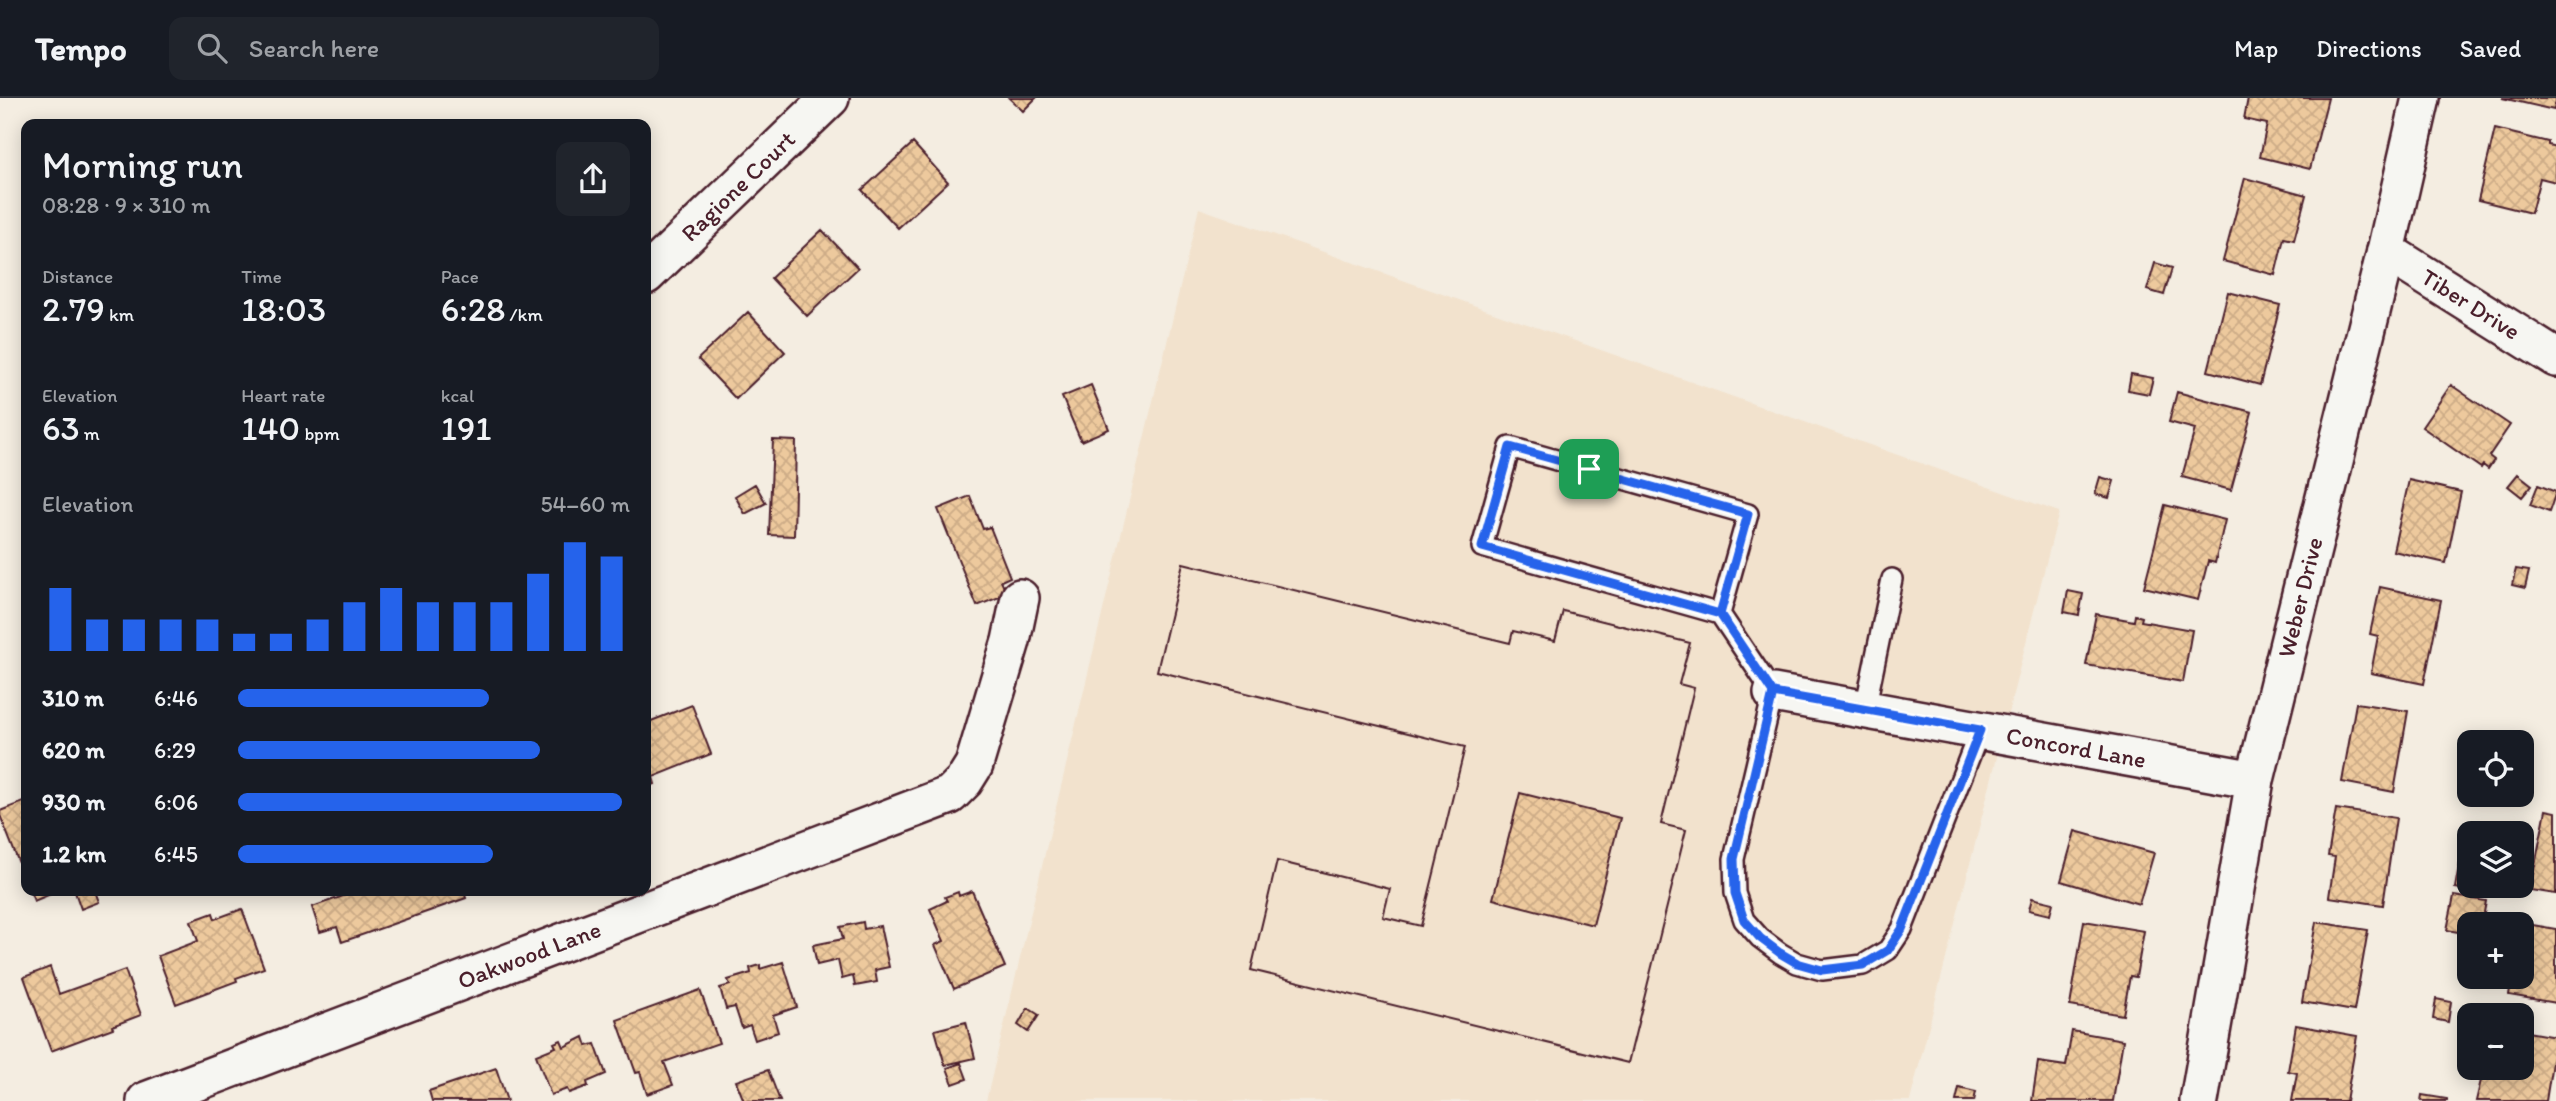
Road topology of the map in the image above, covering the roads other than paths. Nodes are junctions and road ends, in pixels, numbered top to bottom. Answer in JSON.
{"nodes":[{"id":1,"x":830,"y":98,"type":"edge"},
{"id":2,"x":2421,"y":98,"type":"edge"},
{"id":3,"x":2386,"y":251,"type":"junction"},
{"id":4,"x":651,"y":270,"type":"edge"},
{"id":5,"x":2556,"y":358,"type":"edge"},
{"id":6,"x":1892,"y":579,"type":"dead end"},
{"id":7,"x":1020,"y":598,"type":"dead end"},
{"id":8,"x":1720,"y":614,"type":"junction"},
{"id":9,"x":1773,"y":693,"type":"junction"},
{"id":10,"x":1865,"y":709,"type":"junction"},
{"id":11,"x":1980,"y":730,"type":"junction"},
{"id":12,"x":2255,"y":779,"type":"junction"},
{"id":13,"x":146,"y":1101,"type":"edge"},
{"id":14,"x":2199,"y":1101,"type":"edge"}],
"edges":[{"from":1,"to":4,"type":"street","name":"Ragione Court"},
{"from":2,"to":3,"type":"street","name":"Weber Drive"},
{"from":3,"to":5,"type":"street","name":"Tiber Drive"},
{"from":3,"to":12,"type":"street","name":"Weber Drive"},
{"from":6,"to":10,"type":"lane"},
{"from":7,"to":13,"type":"street","name":"Oakwood Lane"},
{"from":8,"to":8,"type":"lane"},
{"from":8,"to":9,"type":"lane"},
{"from":9,"to":10,"type":"street","name":"Concord Lane"},
{"from":9,"to":11,"type":"lane"},
{"from":10,"to":11,"type":"street","name":"Concord Lane"},
{"from":11,"to":12,"type":"street","name":"Concord Lane"},
{"from":12,"to":14,"type":"street","name":"Weber Drive"}]}
